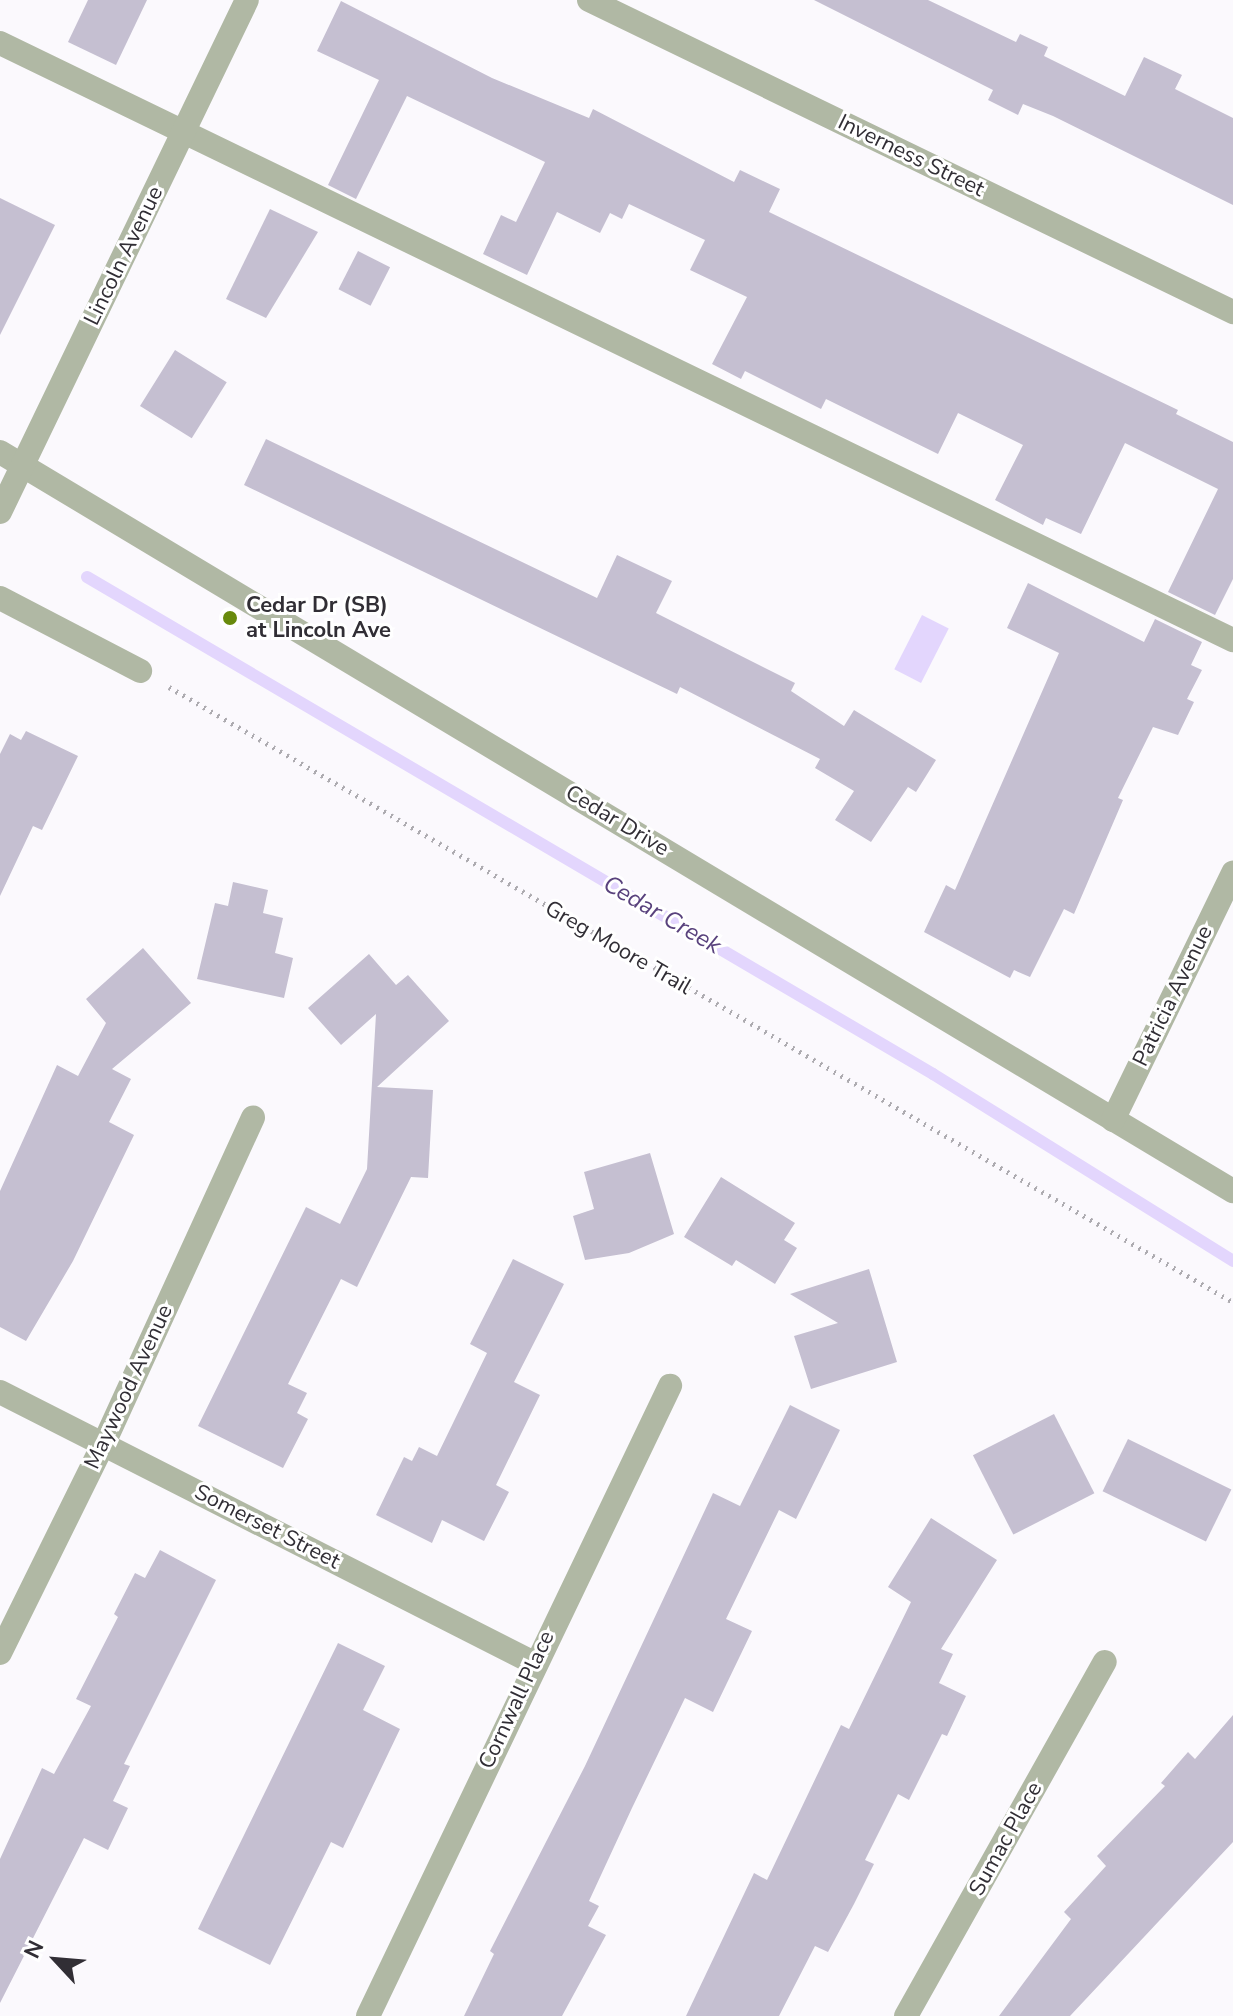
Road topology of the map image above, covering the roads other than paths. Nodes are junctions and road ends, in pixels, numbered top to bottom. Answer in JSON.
{"nodes":[{"id":1,"x":247,"y":0,"type":"edge"},
{"id":2,"x":589,"y":0,"type":"edge"},
{"id":3,"x":0,"y":43,"type":"edge"},
{"id":4,"x":183,"y":133,"type":"junction"},
{"id":5,"x":1233,"y":312,"type":"edge"},
{"id":6,"x":0,"y":452,"type":"edge"},
{"id":7,"x":22,"y":465,"type":"junction"},
{"id":8,"x":0,"y":512,"type":"edge"},
{"id":9,"x":0,"y":598,"type":"edge"},
{"id":10,"x":1233,"y":640,"type":"edge"},
{"id":11,"x":140,"y":671,"type":"road end"},
{"id":12,"x":1233,"y":873,"type":"edge"},
{"id":13,"x":253,"y":1118,"type":"dead end"},
{"id":14,"x":1113,"y":1120,"type":"junction"},
{"id":15,"x":1233,"y":1191,"type":"edge"},
{"id":16,"x":670,"y":1386,"type":"dead end"},
{"id":17,"x":0,"y":1392,"type":"edge"},
{"id":18,"x":104,"y":1443,"type":"junction"},
{"id":19,"x":0,"y":1653,"type":"edge"},
{"id":20,"x":1105,"y":1662,"type":"dead end"},
{"id":21,"x":534,"y":1663,"type":"junction"},
{"id":22,"x":368,"y":2016,"type":"edge"},
{"id":23,"x":906,"y":2016,"type":"edge"}],
"edges":[{"from":1,"to":4,"type":"street","name":"Lincoln Avenue"},
{"from":2,"to":5,"type":"street","name":"Inverness Street"},
{"from":3,"to":4,"type":"street"},
{"from":4,"to":7,"type":"street","name":"Lincoln Avenue"},
{"from":4,"to":10,"type":"street"},
{"from":6,"to":7,"type":"street","name":"Cedar Drive"},
{"from":7,"to":8,"type":"street","name":"Lincoln Avenue"},
{"from":7,"to":14,"type":"street","name":"Cedar Drive"},
{"from":9,"to":11,"type":"street"},
{"from":12,"to":14,"type":"street","name":"Patricia Avenue"},
{"from":13,"to":18,"type":"street","name":"Maywood Avenue"},
{"from":14,"to":15,"type":"street","name":"Cedar Drive"},
{"from":16,"to":21,"type":"street","name":"Cornwall Place"},
{"from":17,"to":18,"type":"street","name":"Somerset Street"},
{"from":18,"to":19,"type":"street","name":"Maywood Avenue"},
{"from":18,"to":21,"type":"street","name":"Somerset Street"},
{"from":20,"to":23,"type":"street","name":"Sumac Place"},
{"from":21,"to":22,"type":"street","name":"Cornwall Place"}]}
